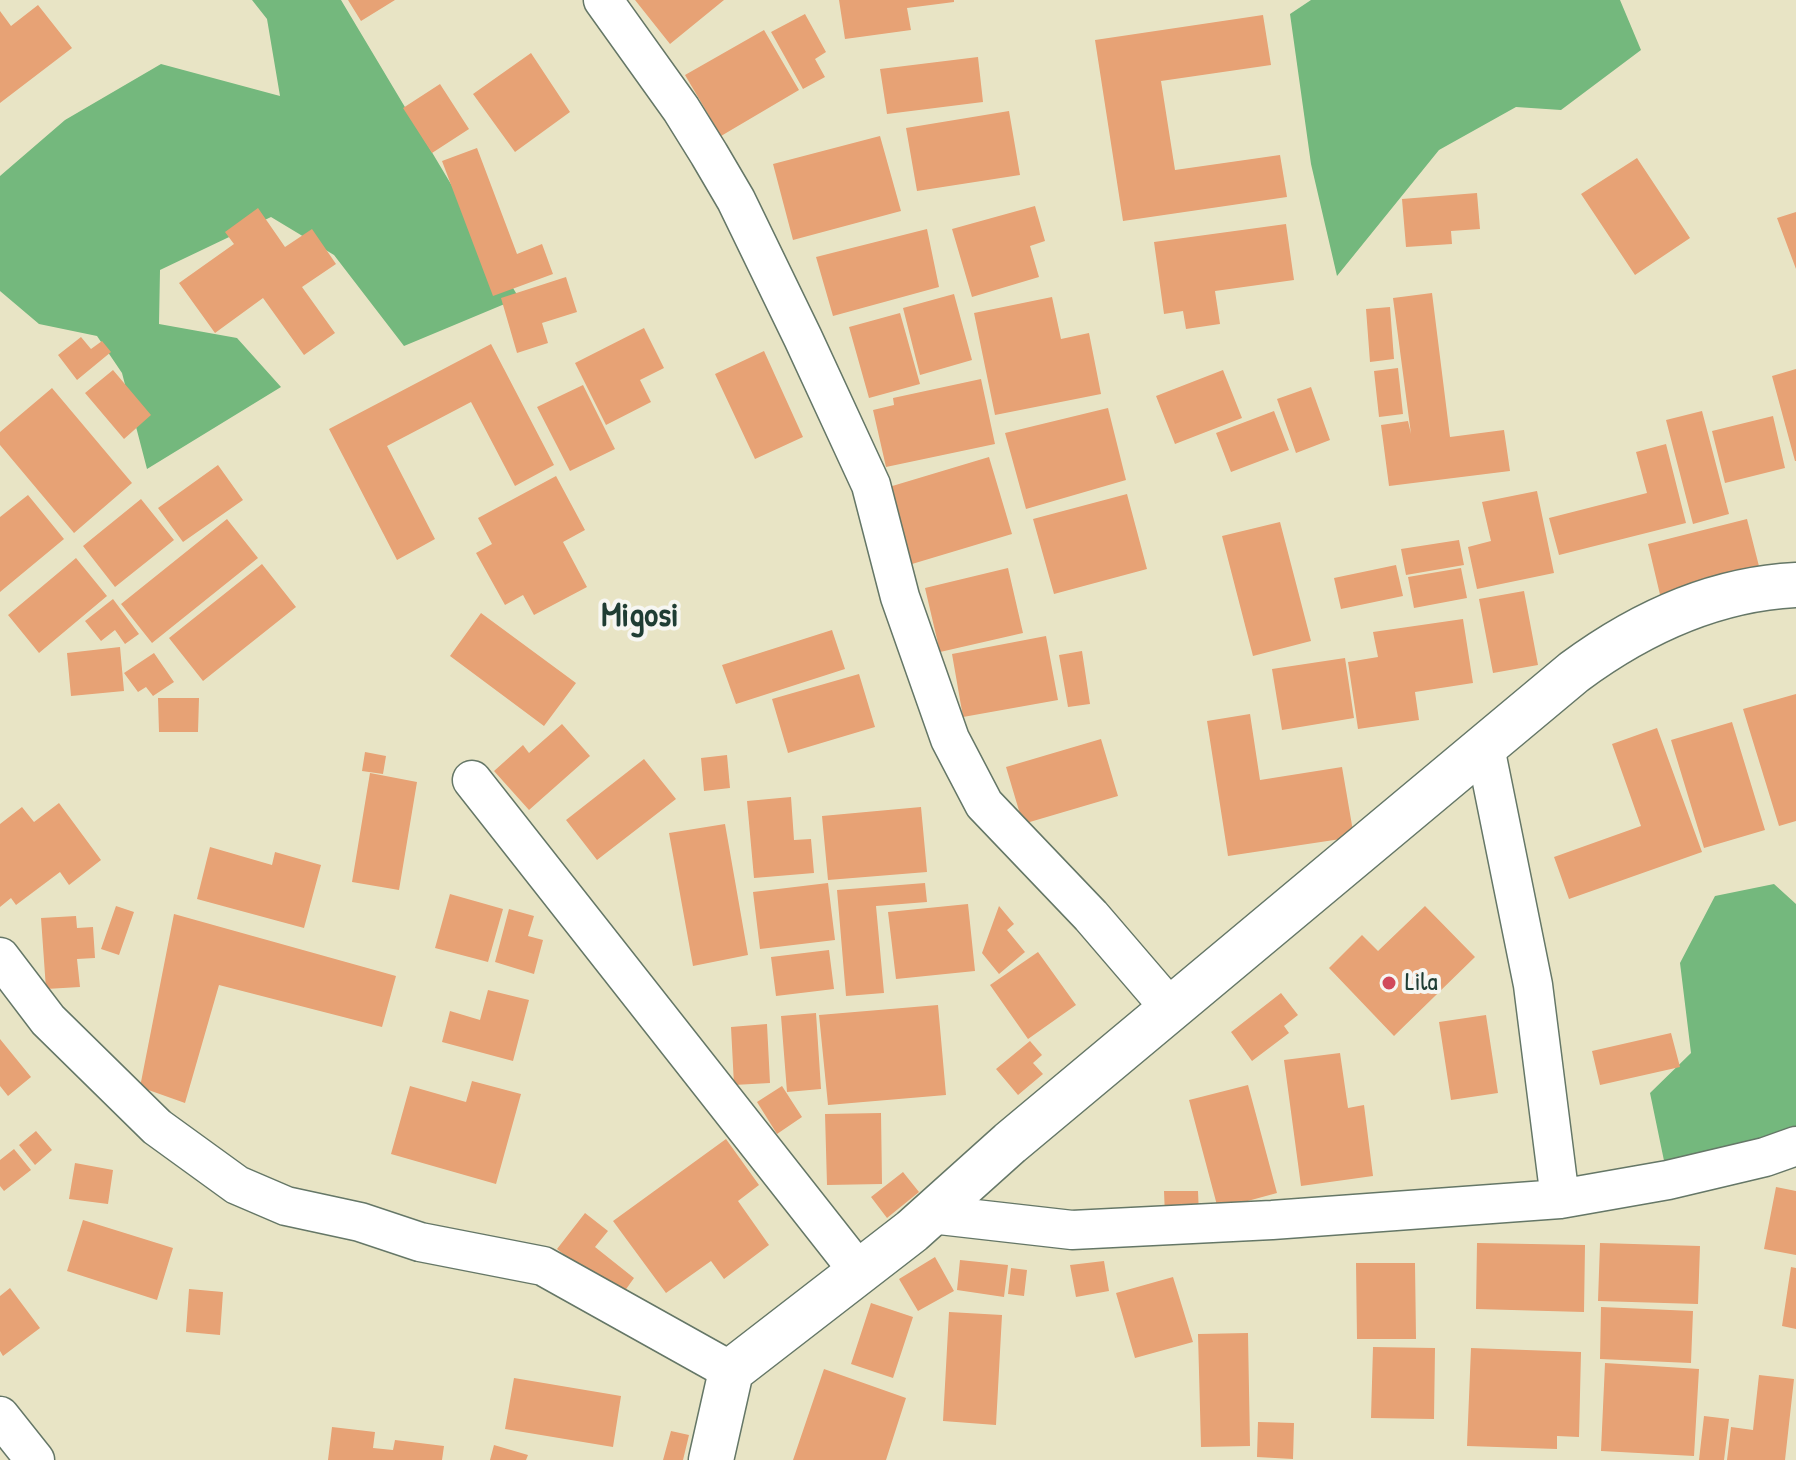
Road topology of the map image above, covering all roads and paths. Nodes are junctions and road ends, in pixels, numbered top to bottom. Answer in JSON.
{"nodes":[{"id":1,"x":603,"y":0,"type":"edge"},
{"id":2,"x":1796,"y":585,"type":"edge"},
{"id":3,"x":1485,"y":747,"type":"junction"},
{"id":4,"x":472,"y":780,"type":"dead end"},
{"id":5,"x":0,"y":957,"type":"edge"},
{"id":6,"x":1170,"y":1008,"type":"junction"},
{"id":7,"x":1796,"y":1146,"type":"edge"},
{"id":8,"x":1560,"y":1199,"type":"junction"},
{"id":9,"x":931,"y":1214,"type":"junction"},
{"id":10,"x":860,"y":1273,"type":"junction"},
{"id":11,"x":731,"y":1371,"type":"junction"},
{"id":12,"x":0,"y":1416,"type":"edge"},
{"id":13,"x":35,"y":1460,"type":"edge"},
{"id":14,"x":711,"y":1460,"type":"edge"}],
"edges":[{"from":1,"to":6,"type":"street"},
{"from":2,"to":3,"type":"street"},
{"from":3,"to":6,"type":"street"},
{"from":3,"to":8,"type":"street"},
{"from":4,"to":10,"type":"street"},
{"from":5,"to":11,"type":"street"},
{"from":6,"to":9,"type":"street"},
{"from":7,"to":8,"type":"street"},
{"from":8,"to":9,"type":"street"},
{"from":9,"to":10,"type":"street"},
{"from":10,"to":11,"type":"street"},
{"from":11,"to":14,"type":"street"},
{"from":12,"to":13,"type":"street"}]}
